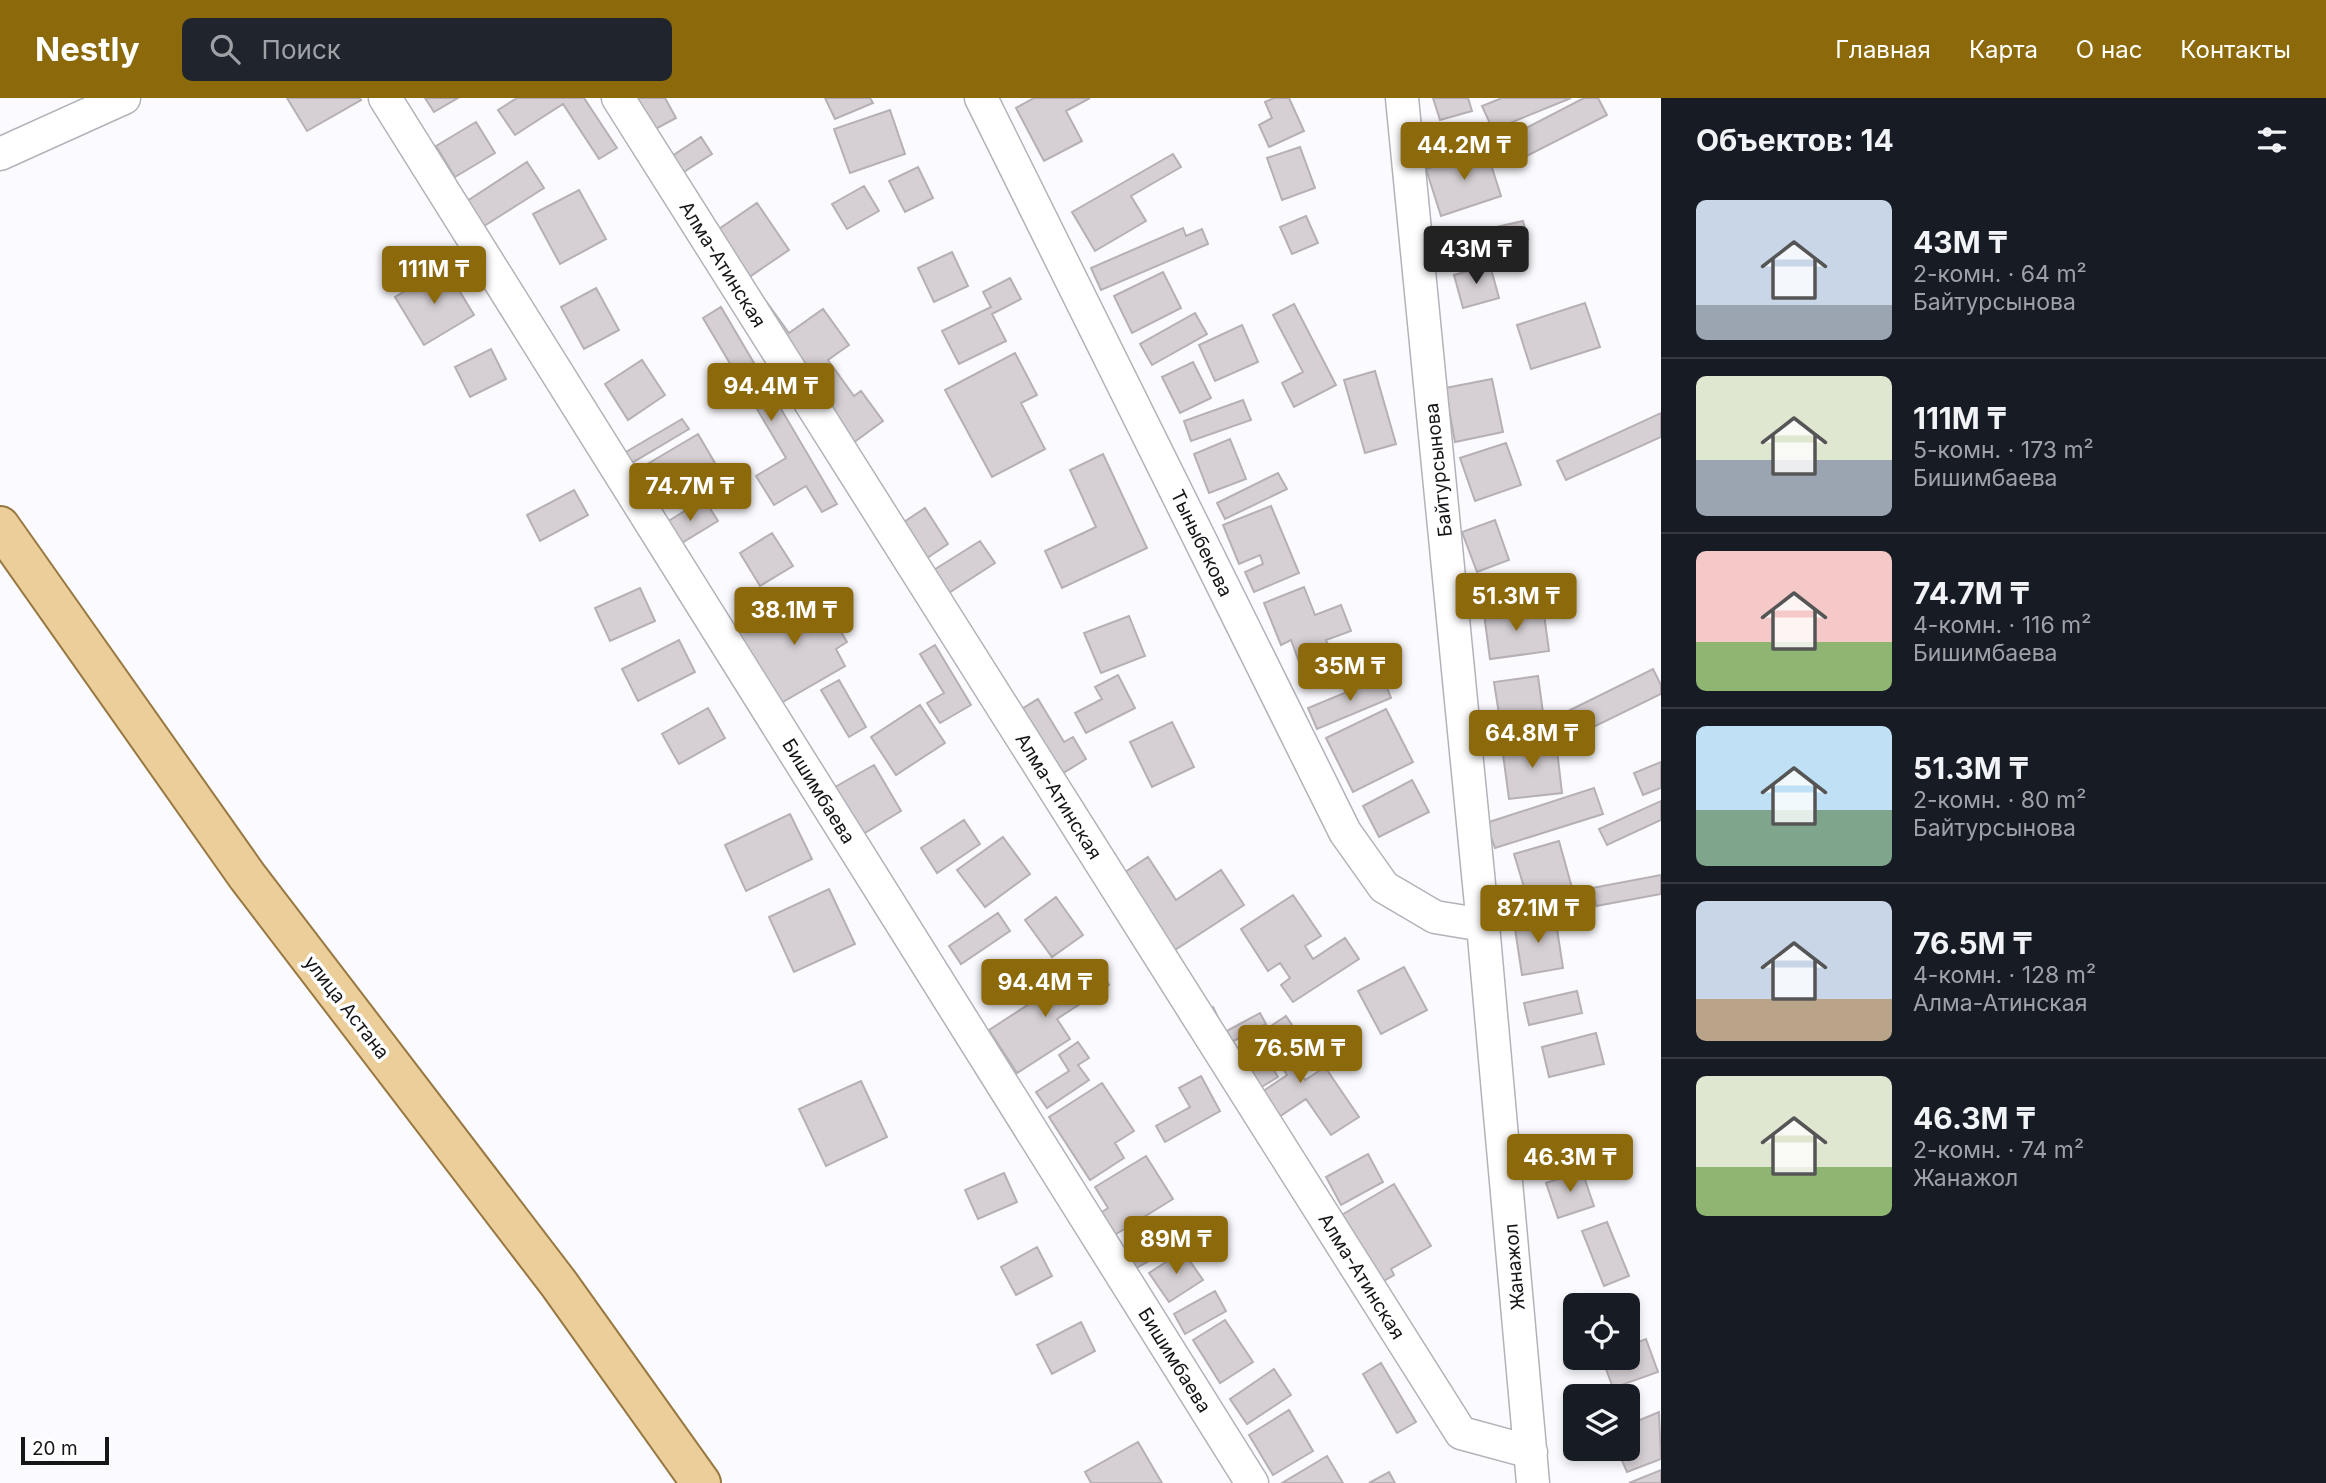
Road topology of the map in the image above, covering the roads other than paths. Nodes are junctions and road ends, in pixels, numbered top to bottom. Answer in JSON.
{"nodes":[{"id":1,"x":124,"y":98,"type":"edge"},
{"id":2,"x":385,"y":98,"type":"edge"},
{"id":3,"x":618,"y":98,"type":"edge"},
{"id":4,"x":981,"y":98,"type":"edge"},
{"id":5,"x":1402,"y":98,"type":"edge"},
{"id":6,"x":0,"y":155,"type":"edge"},
{"id":7,"x":0,"y":526,"type":"edge"},
{"id":8,"x":1483,"y":925,"type":"junction"},
{"id":9,"x":1532,"y":1468,"type":"edge"},
{"id":10,"x":701,"y":1483,"type":"edge"},
{"id":11,"x":1252,"y":1483,"type":"edge"}],
"edges":[{"from":1,"to":6,"type":"street"},
{"from":2,"to":11,"type":"street","name":"Бишимбаева"},
{"from":3,"to":9,"type":"street","name":"Алма-Атинская"},
{"from":4,"to":8,"type":"street","name":"Тыныбекова"},
{"from":5,"to":8,"type":"street","name":"Байтурсынова"},
{"from":7,"to":10,"type":"main road","name":"улица Астана"},
{"from":8,"to":9,"type":"street","name":"Жанажол"}]}
